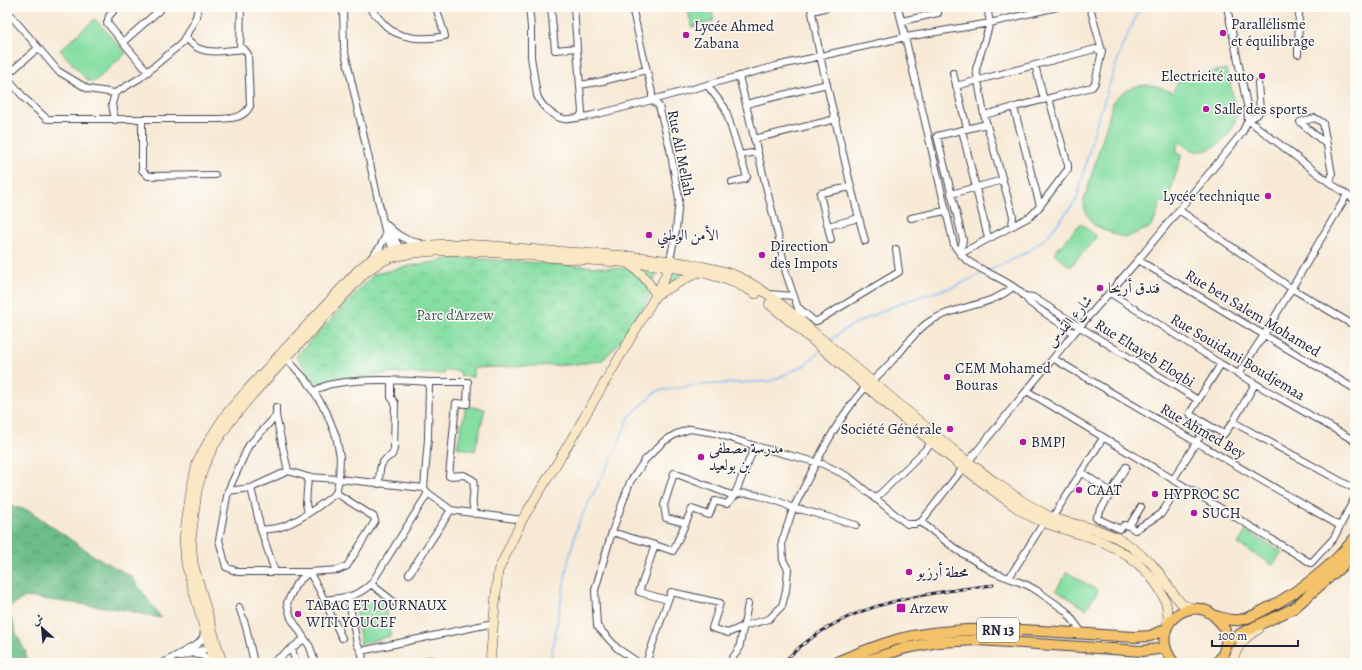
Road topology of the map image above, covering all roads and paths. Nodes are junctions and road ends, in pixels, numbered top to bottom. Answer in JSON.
{"nodes":[{"id":1,"x":117,"y":7,"type":"edge"},
{"id":2,"x":163,"y":7,"type":"edge"},
{"id":3,"x":198,"y":7,"type":"edge"},
{"id":4,"x":241,"y":7,"type":"edge"},
{"id":5,"x":343,"y":7,"type":"edge"},
{"id":6,"x":369,"y":7,"type":"edge"},
{"id":7,"x":436,"y":7,"type":"edge"},
{"id":8,"x":529,"y":7,"type":"edge"},
{"id":9,"x":552,"y":7,"type":"edge"},
{"id":10,"x":574,"y":7,"type":"edge"},
{"id":11,"x":632,"y":7,"type":"edge"},
{"id":12,"x":828,"y":7,"type":"edge"},
{"id":13,"x":898,"y":7,"type":"edge"},
{"id":14,"x":987,"y":7,"type":"edge"},
{"id":15,"x":1057,"y":7,"type":"edge"},
{"id":16,"x":1090,"y":7,"type":"edge"},
{"id":17,"x":1227,"y":7,"type":"edge"},
{"id":18,"x":1298,"y":7,"type":"edge"},
{"id":19,"x":812,"y":9,"type":"edge"},
{"id":20,"x":7,"y":11,"type":"edge"},
{"id":21,"x":938,"y":13,"type":"dead end"},
{"id":22,"x":902,"y":21,"type":"junction"},
{"id":23,"x":990,"y":23,"type":"junction"},
{"id":24,"x":906,"y":37,"type":"junction"},
{"id":25,"x":185,"y":38,"type":"junction"},
{"id":26,"x":123,"y":42,"type":"junction"},
{"id":27,"x":38,"y":48,"type":"junction"},
{"id":28,"x":577,"y":48,"type":"junction"},
{"id":29,"x":240,"y":49,"type":"junction"},
{"id":30,"x":1102,"y":51,"type":"junction"},
{"id":31,"x":1298,"y":54,"type":"dead end"},
{"id":32,"x":820,"y":56,"type":"junction"},
{"id":33,"x":1035,"y":64,"type":"junction"},
{"id":34,"x":646,"y":70,"type":"junction"},
{"id":35,"x":148,"y":72,"type":"junction"},
{"id":36,"x":953,"y":73,"type":"dead end"},
{"id":37,"x":7,"y":76,"type":"edge"},
{"id":38,"x":739,"y":76,"type":"junction"},
{"id":39,"x":978,"y":80,"type":"junction"},
{"id":40,"x":1258,"y":83,"type":"dead end"},
{"id":41,"x":827,"y":84,"type":"junction"},
{"id":42,"x":580,"y":85,"type":"junction"},
{"id":43,"x":707,"y":85,"type":"junction"},
{"id":44,"x":956,"y":86,"type":"junction"},
{"id":45,"x":115,"y":93,"type":"junction"},
{"id":46,"x":1046,"y":99,"type":"junction"},
{"id":47,"x":652,"y":100,"type":"junction"},
{"id":48,"x":746,"y":104,"type":"junction"},
{"id":49,"x":1014,"y":108,"type":"junction"},
{"id":50,"x":984,"y":115,"type":"junction"},
{"id":51,"x":580,"y":117,"type":"junction"},
{"id":52,"x":115,"y":120,"type":"junction"},
{"id":53,"x":142,"y":120,"type":"junction"},
{"id":54,"x":836,"y":120,"type":"junction"},
{"id":55,"x":1248,"y":120,"type":"junction"},
{"id":56,"x":987,"y":124,"type":"junction"},
{"id":57,"x":965,"y":129,"type":"junction"},
{"id":58,"x":754,"y":139,"type":"junction"},
{"id":59,"x":1327,"y":145,"type":"junction"},
{"id":60,"x":758,"y":152,"type":"junction"},
{"id":61,"x":740,"y":155,"type":"junction"},
{"id":62,"x":215,"y":175,"type":"dead end"},
{"id":63,"x":1003,"y":180,"type":"junction"},
{"id":64,"x":732,"y":182,"type":"dead end"},
{"id":65,"x":1330,"y":183,"type":"junction"},
{"id":66,"x":851,"y":187,"type":"junction"},
{"id":67,"x":976,"y":188,"type":"junction"},
{"id":68,"x":951,"y":194,"type":"junction"},
{"id":69,"x":1347,"y":195,"type":"junction"},
{"id":70,"x":1355,"y":200,"type":"edge"},
{"id":71,"x":1040,"y":206,"type":"junction"},
{"id":72,"x":1179,"y":210,"type":"junction"},
{"id":73,"x":945,"y":211,"type":"junction"},
{"id":74,"x":859,"y":218,"type":"junction"},
{"id":75,"x":911,"y":218,"type":"dead end"},
{"id":76,"x":383,"y":221,"type":"junction"},
{"id":77,"x":828,"y":226,"type":"junction"},
{"id":78,"x":1012,"y":226,"type":"junction"},
{"id":79,"x":386,"y":235,"type":"junction"},
{"id":80,"x":988,"y":238,"type":"junction"},
{"id":81,"x":832,"y":240,"type":"dead end"},
{"id":82,"x":865,"y":241,"type":"dead end"},
{"id":83,"x":446,"y":244,"type":"junction"},
{"id":84,"x":896,"y":248,"type":"dead end"},
{"id":85,"x":397,"y":253,"type":"junction"},
{"id":86,"x":960,"y":254,"type":"junction"},
{"id":87,"x":1138,"y":260,"type":"junction"},
{"id":88,"x":627,"y":262,"type":"junction"},
{"id":89,"x":367,"y":263,"type":"junction"},
{"id":90,"x":669,"y":264,"type":"junction"},
{"id":91,"x":698,"y":272,"type":"junction"},
{"id":92,"x":1013,"y":287,"type":"junction"},
{"id":93,"x":1291,"y":288,"type":"junction"},
{"id":94,"x":1110,"y":292,"type":"junction"},
{"id":95,"x":767,"y":294,"type":"junction"},
{"id":96,"x":656,"y":295,"type":"junction"},
{"id":97,"x":793,"y":296,"type":"junction"},
{"id":98,"x":1025,"y":296,"type":"junction"},
{"id":99,"x":797,"y":307,"type":"junction"},
{"id":100,"x":803,"y":322,"type":"junction"},
{"id":101,"x":1355,"y":326,"type":"edge"},
{"id":102,"x":1080,"y":327,"type":"junction"},
{"id":103,"x":1074,"y":333,"type":"junction"},
{"id":104,"x":1264,"y":335,"type":"junction"},
{"id":105,"x":814,"y":338,"type":"junction"},
{"id":106,"x":284,"y":356,"type":"junction"},
{"id":107,"x":1054,"y":359,"type":"junction"},
{"id":108,"x":1221,"y":364,"type":"junction"},
{"id":109,"x":1239,"y":373,"type":"junction"},
{"id":110,"x":391,"y":380,"type":"junction"},
{"id":111,"x":429,"y":382,"type":"junction"},
{"id":112,"x":869,"y":384,"type":"junction"},
{"id":113,"x":1255,"y":384,"type":"junction"},
{"id":114,"x":1355,"y":389,"type":"edge"},
{"id":115,"x":314,"y":391,"type":"junction"},
{"id":116,"x":1027,"y":391,"type":"junction"},
{"id":117,"x":1198,"y":400,"type":"junction"},
{"id":118,"x":276,"y":407,"type":"dead end"},
{"id":119,"x":276,"y":416,"type":"junction"},
{"id":120,"x":1233,"y":422,"type":"junction"},
{"id":121,"x":1207,"y":424,"type":"junction"},
{"id":122,"x":1102,"y":438,"type":"junction"},
{"id":123,"x":1355,"y":441,"type":"edge"},
{"id":124,"x":933,"y":442,"type":"junction"},
{"id":125,"x":1196,"y":442,"type":"junction"},
{"id":126,"x":756,"y":446,"type":"junction"},
{"id":127,"x":816,"y":463,"type":"junction"},
{"id":128,"x":966,"y":464,"type":"junction"},
{"id":129,"x":1126,"y":467,"type":"dead end"},
{"id":130,"x":288,"y":471,"type":"junction"},
{"id":131,"x":1081,"y":472,"type":"junction"},
{"id":132,"x":308,"y":477,"type":"junction"},
{"id":133,"x":339,"y":479,"type":"junction"},
{"id":134,"x":1174,"y":480,"type":"junction"},
{"id":135,"x":379,"y":484,"type":"junction"},
{"id":136,"x":251,"y":488,"type":"junction"},
{"id":137,"x":1355,"y":489,"type":"edge"},
{"id":138,"x":426,"y":490,"type":"junction"},
{"id":139,"x":228,"y":491,"type":"junction"},
{"id":140,"x":1111,"y":492,"type":"junction"},
{"id":141,"x":336,"y":493,"type":"junction"},
{"id":142,"x":734,"y":496,"type":"junction"},
{"id":143,"x":1355,"y":496,"type":"edge"},
{"id":144,"x":1172,"y":497,"type":"dead end"},
{"id":145,"x":875,"y":499,"type":"junction"},
{"id":146,"x":1141,"y":507,"type":"dead end"},
{"id":147,"x":793,"y":509,"type":"junction"},
{"id":148,"x":451,"y":510,"type":"junction"},
{"id":149,"x":308,"y":513,"type":"junction"},
{"id":150,"x":475,"y":514,"type":"junction"},
{"id":151,"x":1052,"y":518,"type":"junction"},
{"id":152,"x":522,"y":520,"type":"junction"},
{"id":153,"x":1044,"y":522,"type":"junction"},
{"id":154,"x":686,"y":523,"type":"junction"},
{"id":155,"x":918,"y":523,"type":"junction"},
{"id":156,"x":856,"y":525,"type":"dead end"},
{"id":157,"x":1129,"y":526,"type":"junction"},
{"id":158,"x":1340,"y":526,"type":"junction"},
{"id":159,"x":261,"y":530,"type":"junction"},
{"id":160,"x":1082,"y":530,"type":"junction"},
{"id":161,"x":612,"y":532,"type":"junction"},
{"id":162,"x":1355,"y":538,"type":"edge"},
{"id":163,"x":655,"y":544,"type":"junction"},
{"id":164,"x":1355,"y":551,"type":"edge"},
{"id":165,"x":275,"y":572,"type":"junction"},
{"id":166,"x":309,"y":572,"type":"junction"},
{"id":167,"x":409,"y":574,"type":"dead end"},
{"id":168,"x":1009,"y":578,"type":"junction"},
{"id":169,"x":371,"y":584,"type":"junction"},
{"id":170,"x":348,"y":596,"type":"junction"},
{"id":171,"x":324,"y":600,"type":"junction"},
{"id":172,"x":668,"y":600,"type":"junction"},
{"id":173,"x":394,"y":602,"type":"dead end"},
{"id":174,"x":748,"y":604,"type":"dead end"},
{"id":175,"x":239,"y":607,"type":"dead end"},
{"id":176,"x":1294,"y":608,"type":"junction"},
{"id":177,"x":1194,"y":609,"type":"junction"},
{"id":178,"x":1215,"y":616,"type":"junction"},
{"id":179,"x":494,"y":623,"type":"junction"},
{"id":180,"x":744,"y":626,"type":"junction"},
{"id":181,"x":1166,"y":628,"type":"junction"},
{"id":182,"x":205,"y":630,"type":"junction"},
{"id":183,"x":1083,"y":634,"type":"junction"},
{"id":184,"x":342,"y":638,"type":"dead end"},
{"id":185,"x":304,"y":639,"type":"junction"},
{"id":186,"x":212,"y":646,"type":"junction"},
{"id":187,"x":292,"y":648,"type":"junction"},
{"id":188,"x":1165,"y":648,"type":"junction"},
{"id":189,"x":192,"y":651,"type":"junction"},
{"id":190,"x":361,"y":651,"type":"junction"},
{"id":191,"x":1224,"y":653,"type":"edge"},
{"id":192,"x":431,"y":660,"type":"dead end"},
{"id":193,"x":166,"y":661,"type":"edge"},
{"id":194,"x":214,"y":663,"type":"edge"},
{"id":195,"x":222,"y":663,"type":"edge"},
{"id":196,"x":254,"y":663,"type":"edge"},
{"id":197,"x":272,"y":663,"type":"edge"},
{"id":198,"x":296,"y":663,"type":"edge"},
{"id":199,"x":315,"y":663,"type":"edge"},
{"id":200,"x":364,"y":663,"type":"edge"},
{"id":201,"x":419,"y":663,"type":"edge"},
{"id":202,"x":490,"y":663,"type":"edge"},
{"id":203,"x":639,"y":663,"type":"edge"},
{"id":204,"x":646,"y":663,"type":"edge"},
{"id":205,"x":729,"y":663,"type":"edge"},
{"id":206,"x":834,"y":663,"type":"edge"},
{"id":207,"x":859,"y":663,"type":"edge"},
{"id":208,"x":1174,"y":663,"type":"edge"},
{"id":209,"x":1216,"y":663,"type":"edge"},
{"id":210,"x":1232,"y":663,"type":"edge"}],
"edges":[{"from":1,"to":26,"type":"street"},
{"from":2,"to":26,"type":"street"},
{"from":3,"to":25,"type":"street"},
{"from":4,"to":29,"type":"street"},
{"from":5,"to":76,"type":"street"},
{"from":6,"to":7,"type":"street"},
{"from":8,"to":51,"type":"street","name":"Rue Ali Mellah"},
{"from":9,"to":28,"type":"street"},
{"from":10,"to":28,"type":"street"},
{"from":11,"to":34,"type":"street"},
{"from":12,"to":19,"type":"street"},
{"from":13,"to":22,"type":"street"},
{"from":14,"to":23,"type":"street"},
{"from":15,"to":23,"type":"street"},
{"from":16,"to":30,"type":"street"},
{"from":17,"to":55,"type":"street"},
{"from":18,"to":31,"type":"street"},
{"from":19,"to":32,"type":"street"},
{"from":20,"to":27,"type":"street"},
{"from":21,"to":22,"type":"street"},
{"from":22,"to":24,"type":"street"},
{"from":23,"to":24,"type":"street"},
{"from":23,"to":39,"type":"street"},
{"from":24,"to":32,"type":"street"},
{"from":24,"to":73,"type":"street"},
{"from":25,"to":29,"type":"street"},
{"from":25,"to":35,"type":"street"},
{"from":26,"to":35,"type":"street"},
{"from":27,"to":37,"type":"street"},
{"from":27,"to":45,"type":"street"},
{"from":28,"to":42,"type":"street"},
{"from":29,"to":53,"type":"street"},
{"from":30,"to":33,"type":"street"},
{"from":30,"to":46,"type":"street"},
{"from":32,"to":38,"type":"street"},
{"from":32,"to":41,"type":"street"},
{"from":33,"to":39,"type":"street"},
{"from":33,"to":46,"type":"street"},
{"from":34,"to":42,"type":"street"},
{"from":34,"to":47,"type":"street"},
{"from":35,"to":45,"type":"street"},
{"from":36,"to":44,"type":"street"},
{"from":37,"to":52,"type":"street"},
{"from":38,"to":43,"type":"street"},
{"from":38,"to":48,"type":"street"},
{"from":39,"to":44,"type":"street"},
{"from":39,"to":50,"type":"street"},
{"from":40,"to":55,"type":"street"},
{"from":41,"to":48,"type":"street"},
{"from":41,"to":54,"type":"street"},
{"from":42,"to":51,"type":"street"},
{"from":43,"to":47,"type":"street"},
{"from":43,"to":61,"type":"street"},
{"from":44,"to":57,"type":"street"},
{"from":45,"to":52,"type":"street"},
{"from":46,"to":49,"type":"street"},
{"from":46,"to":71,"type":"street"},
{"from":47,"to":51,"type":"street","name":"Rue Ali Mellah"},
{"from":47,"to":90,"type":"street","name":"Rue Ali Mellah"},
{"from":48,"to":58,"type":"street"},
{"from":49,"to":50,"type":"street"},
{"from":49,"to":71,"type":"street"},
{"from":50,"to":56,"type":"street"},
{"from":52,"to":53,"type":"street"},
{"from":53,"to":62,"type":"street"},
{"from":54,"to":58,"type":"street"},
{"from":54,"to":66,"type":"street"},
{"from":55,"to":65,"type":"street"},
{"from":55,"to":72,"type":"street","name":"شارع القدس"},
{"from":56,"to":57,"type":"street"},
{"from":56,"to":63,"type":"street"},
{"from":57,"to":67,"type":"street"},
{"from":57,"to":68,"type":"street"},
{"from":58,"to":60,"type":"street"},
{"from":59,"to":59,"type":"street"},
{"from":59,"to":65,"type":"street"},
{"from":60,"to":61,"type":"street"},
{"from":60,"to":97,"type":"street"},
{"from":61,"to":64,"type":"street"},
{"from":63,"to":67,"type":"street"},
{"from":63,"to":78,"type":"street"},
{"from":65,"to":69,"type":"street"},
{"from":66,"to":74,"type":"street"},
{"from":66,"to":77,"type":"street"},
{"from":67,"to":68,"type":"street"},
{"from":67,"to":80,"type":"street"},
{"from":68,"to":86,"type":"street"},
{"from":69,"to":70,"type":"street"},
{"from":69,"to":93,"type":"street"},
{"from":71,"to":78,"type":"street"},
{"from":72,"to":87,"type":"street","name":"شارع القدس"},
{"from":72,"to":93,"type":"street"},
{"from":73,"to":75,"type":"street"},
{"from":73,"to":86,"type":"street"},
{"from":74,"to":77,"type":"street"},
{"from":74,"to":82,"type":"street"},
{"from":76,"to":79,"type":"street"},
{"from":76,"to":83,"type":"street"},
{"from":76,"to":85,"type":"street"},
{"from":77,"to":81,"type":"street"},
{"from":78,"to":80,"type":"street"},
{"from":79,"to":85,"type":"street"},
{"from":79,"to":89,"type":"street"},
{"from":80,"to":86,"type":"street"},
{"from":83,"to":85,"type":"main road"},
{"from":83,"to":90,"type":"main road"},
{"from":84,"to":99,"type":"street"},
{"from":85,"to":88,"type":"main road"},
{"from":85,"to":89,"type":"main road"},
{"from":85,"to":106,"type":"main road"},
{"from":86,"to":92,"type":"street"},
{"from":87,"to":94,"type":"street","name":"شارع القدس"},
{"from":87,"to":104,"type":"street","name":"Rue ben Salem Mohamed"},
{"from":88,"to":90,"type":"main road"},
{"from":88,"to":96,"type":"main road"},
{"from":89,"to":106,"type":"main road"},
{"from":90,"to":91,"type":"main road"},
{"from":90,"to":95,"type":"main road"},
{"from":90,"to":96,"type":"main road"},
{"from":91,"to":96,"type":"main road"},
{"from":91,"to":105,"type":"main road"},
{"from":92,"to":98,"type":"street"},
{"from":92,"to":112,"type":"street"},
{"from":93,"to":101,"type":"street"},
{"from":93,"to":104,"type":"street"},
{"from":94,"to":102,"type":"street","name":"شارع القدس"},
{"from":94,"to":108,"type":"street","name":"Rue Souidani Boudjemaa"},
{"from":95,"to":97,"type":"street"},
{"from":95,"to":100,"type":"main road"},
{"from":96,"to":152,"type":"main road"},
{"from":97,"to":99,"type":"street"},
{"from":98,"to":102,"type":"street","name":"Rue Eltayeb Eloqbi"},
{"from":98,"to":103,"type":"street"},
{"from":99,"to":100,"type":"street"},
{"from":100,"to":105,"type":"main road"},
{"from":102,"to":103,"type":"street","name":"شارع القدس"},
{"from":102,"to":117,"type":"street","name":"Rue Eltayeb Eloqbi"},
{"from":103,"to":107,"type":"street","name":"شارع القدس"},
{"from":104,"to":109,"type":"street"},
{"from":104,"to":114,"type":"street","name":"Rue ben Salem Mohamed"},
{"from":105,"to":112,"type":"main road"},
{"from":106,"to":115,"type":"street"},
{"from":106,"to":182,"type":"main road"},
{"from":106,"to":186,"type":"main road"},
{"from":107,"to":116,"type":"street","name":"شارع القدس"},
{"from":107,"to":125,"type":"street","name":"Rue Ahmed Bey"},
{"from":108,"to":109,"type":"street","name":"Rue Souidani Boudjemaa"},
{"from":108,"to":117,"type":"street"},
{"from":109,"to":113,"type":"street","name":"Rue Souidani Boudjemaa"},
{"from":110,"to":111,"type":"street"},
{"from":110,"to":115,"type":"street"},
{"from":110,"to":135,"type":"street"},
{"from":111,"to":138,"type":"street"},
{"from":111,"to":150,"type":"street"},
{"from":112,"to":124,"type":"main road"},
{"from":112,"to":127,"type":"street"},
{"from":112,"to":128,"type":"main road"},
{"from":113,"to":120,"type":"street"},
{"from":113,"to":123,"type":"street","name":"Rue Souidani Boudjemaa"},
{"from":115,"to":133,"type":"street"},
{"from":116,"to":122,"type":"street"},
{"from":116,"to":128,"type":"street","name":"شارع القدس"},
{"from":117,"to":121,"type":"street"},
{"from":118,"to":119,"type":"street"},
{"from":119,"to":130,"type":"street"},
{"from":119,"to":139,"type":"street"},
{"from":120,"to":121,"type":"street"},
{"from":120,"to":137,"type":"street"},
{"from":121,"to":125,"type":"street"},
{"from":122,"to":131,"type":"street"},
{"from":122,"to":134,"type":"street"},
{"from":124,"to":128,"type":"main road"},
{"from":124,"to":145,"type":"street"},
{"from":125,"to":134,"type":"street"},
{"from":125,"to":158,"type":"street","name":"Rue Ahmed Bey"},
{"from":126,"to":127,"type":"street"},
{"from":126,"to":142,"type":"street"},
{"from":126,"to":161,"type":"street"},
{"from":127,"to":145,"type":"street"},
{"from":127,"to":147,"type":"street"},
{"from":128,"to":151,"type":"main road"},
{"from":128,"to":153,"type":"main road"},
{"from":128,"to":155,"type":"street","name":"شارع القدس"},
{"from":129,"to":140,"type":"street"},
{"from":130,"to":132,"type":"street"},
{"from":130,"to":136,"type":"street"},
{"from":131,"to":140,"type":"street"},
{"from":131,"to":151,"type":"street"},
{"from":132,"to":133,"type":"street"},
{"from":132,"to":149,"type":"street"},
{"from":133,"to":135,"type":"street"},
{"from":133,"to":141,"type":"street"},
{"from":134,"to":158,"type":"street"},
{"from":135,"to":138,"type":"street"},
{"from":136,"to":139,"type":"street"},
{"from":136,"to":159,"type":"street"},
{"from":138,"to":148,"type":"street"},
{"from":138,"to":169,"type":"street"},
{"from":139,"to":165,"type":"street"},
{"from":140,"to":157,"type":"street"},
{"from":141,"to":149,"type":"street"},
{"from":141,"to":166,"type":"street"},
{"from":142,"to":147,"type":"street"},
{"from":142,"to":154,"type":"street"},
{"from":142,"to":154,"type":"street"},
{"from":143,"to":158,"type":"street"},
{"from":144,"to":157,"type":"street"},
{"from":145,"to":155,"type":"street"},
{"from":146,"to":157,"type":"street"},
{"from":147,"to":156,"type":"street"},
{"from":147,"to":180,"type":"street"},
{"from":148,"to":150,"type":"street"},
{"from":148,"to":167,"type":"street"},
{"from":149,"to":159,"type":"street"},
{"from":150,"to":152,"type":"street"},
{"from":151,"to":160,"type":"main road"},
{"from":152,"to":179,"type":"main road"},
{"from":153,"to":160,"type":"main road"},
{"from":153,"to":168,"type":"street"},
{"from":154,"to":163,"type":"street"},
{"from":155,"to":168,"type":"street"},
{"from":159,"to":165,"type":"street"},
{"from":160,"to":177,"type":"main road"},
{"from":160,"to":181,"type":"main road"},
{"from":161,"to":163,"type":"street"},
{"from":161,"to":203,"type":"street"},
{"from":162,"to":178,"type":"highway"},
{"from":163,"to":172,"type":"street"},
{"from":164,"to":176,"type":"highway"},
{"from":165,"to":166,"type":"street"},
{"from":166,"to":171,"type":"street"},
{"from":166,"to":185,"type":"street"},
{"from":168,"to":183,"type":"street"},
{"from":169,"to":170,"type":"street"},
{"from":169,"to":173,"type":"street"},
{"from":170,"to":171,"type":"street"},
{"from":170,"to":190,"type":"street"},
{"from":171,"to":184,"type":"street"},
{"from":172,"to":180,"type":"street"},
{"from":172,"to":204,"type":"street"},
{"from":174,"to":180,"type":"street"},
{"from":175,"to":196,"type":"street"},
{"from":176,"to":191,"type":"highway"},
{"from":176,"to":210,"type":"main road"},
{"from":177,"to":178,"type":"highway"},
{"from":177,"to":181,"type":"highway"},
{"from":178,"to":191,"type":"highway"},
{"from":179,"to":190,"type":"street"},
{"from":179,"to":202,"type":"main road"},
{"from":180,"to":205,"type":"street"},
{"from":181,"to":183,"type":"highway","number":"RN 13"},
{"from":181,"to":188,"type":"highway"},
{"from":182,"to":186,"type":"main road"},
{"from":182,"to":189,"type":"street"},
{"from":183,"to":206,"type":"highway","number":"RN 13"},
{"from":185,"to":187,"type":"street"},
{"from":185,"to":199,"type":"street"},
{"from":186,"to":189,"type":"street"},
{"from":186,"to":194,"type":"main road"},
{"from":186,"to":195,"type":"main road"},
{"from":187,"to":197,"type":"street"},
{"from":187,"to":198,"type":"street"},
{"from":188,"to":207,"type":"highway","number":"RN 13"},
{"from":188,"to":208,"type":"highway"},
{"from":189,"to":193,"type":"street"},
{"from":189,"to":194,"type":"street"},
{"from":190,"to":200,"type":"street"},
{"from":191,"to":209,"type":"highway"},
{"from":192,"to":201,"type":"street"}]}
